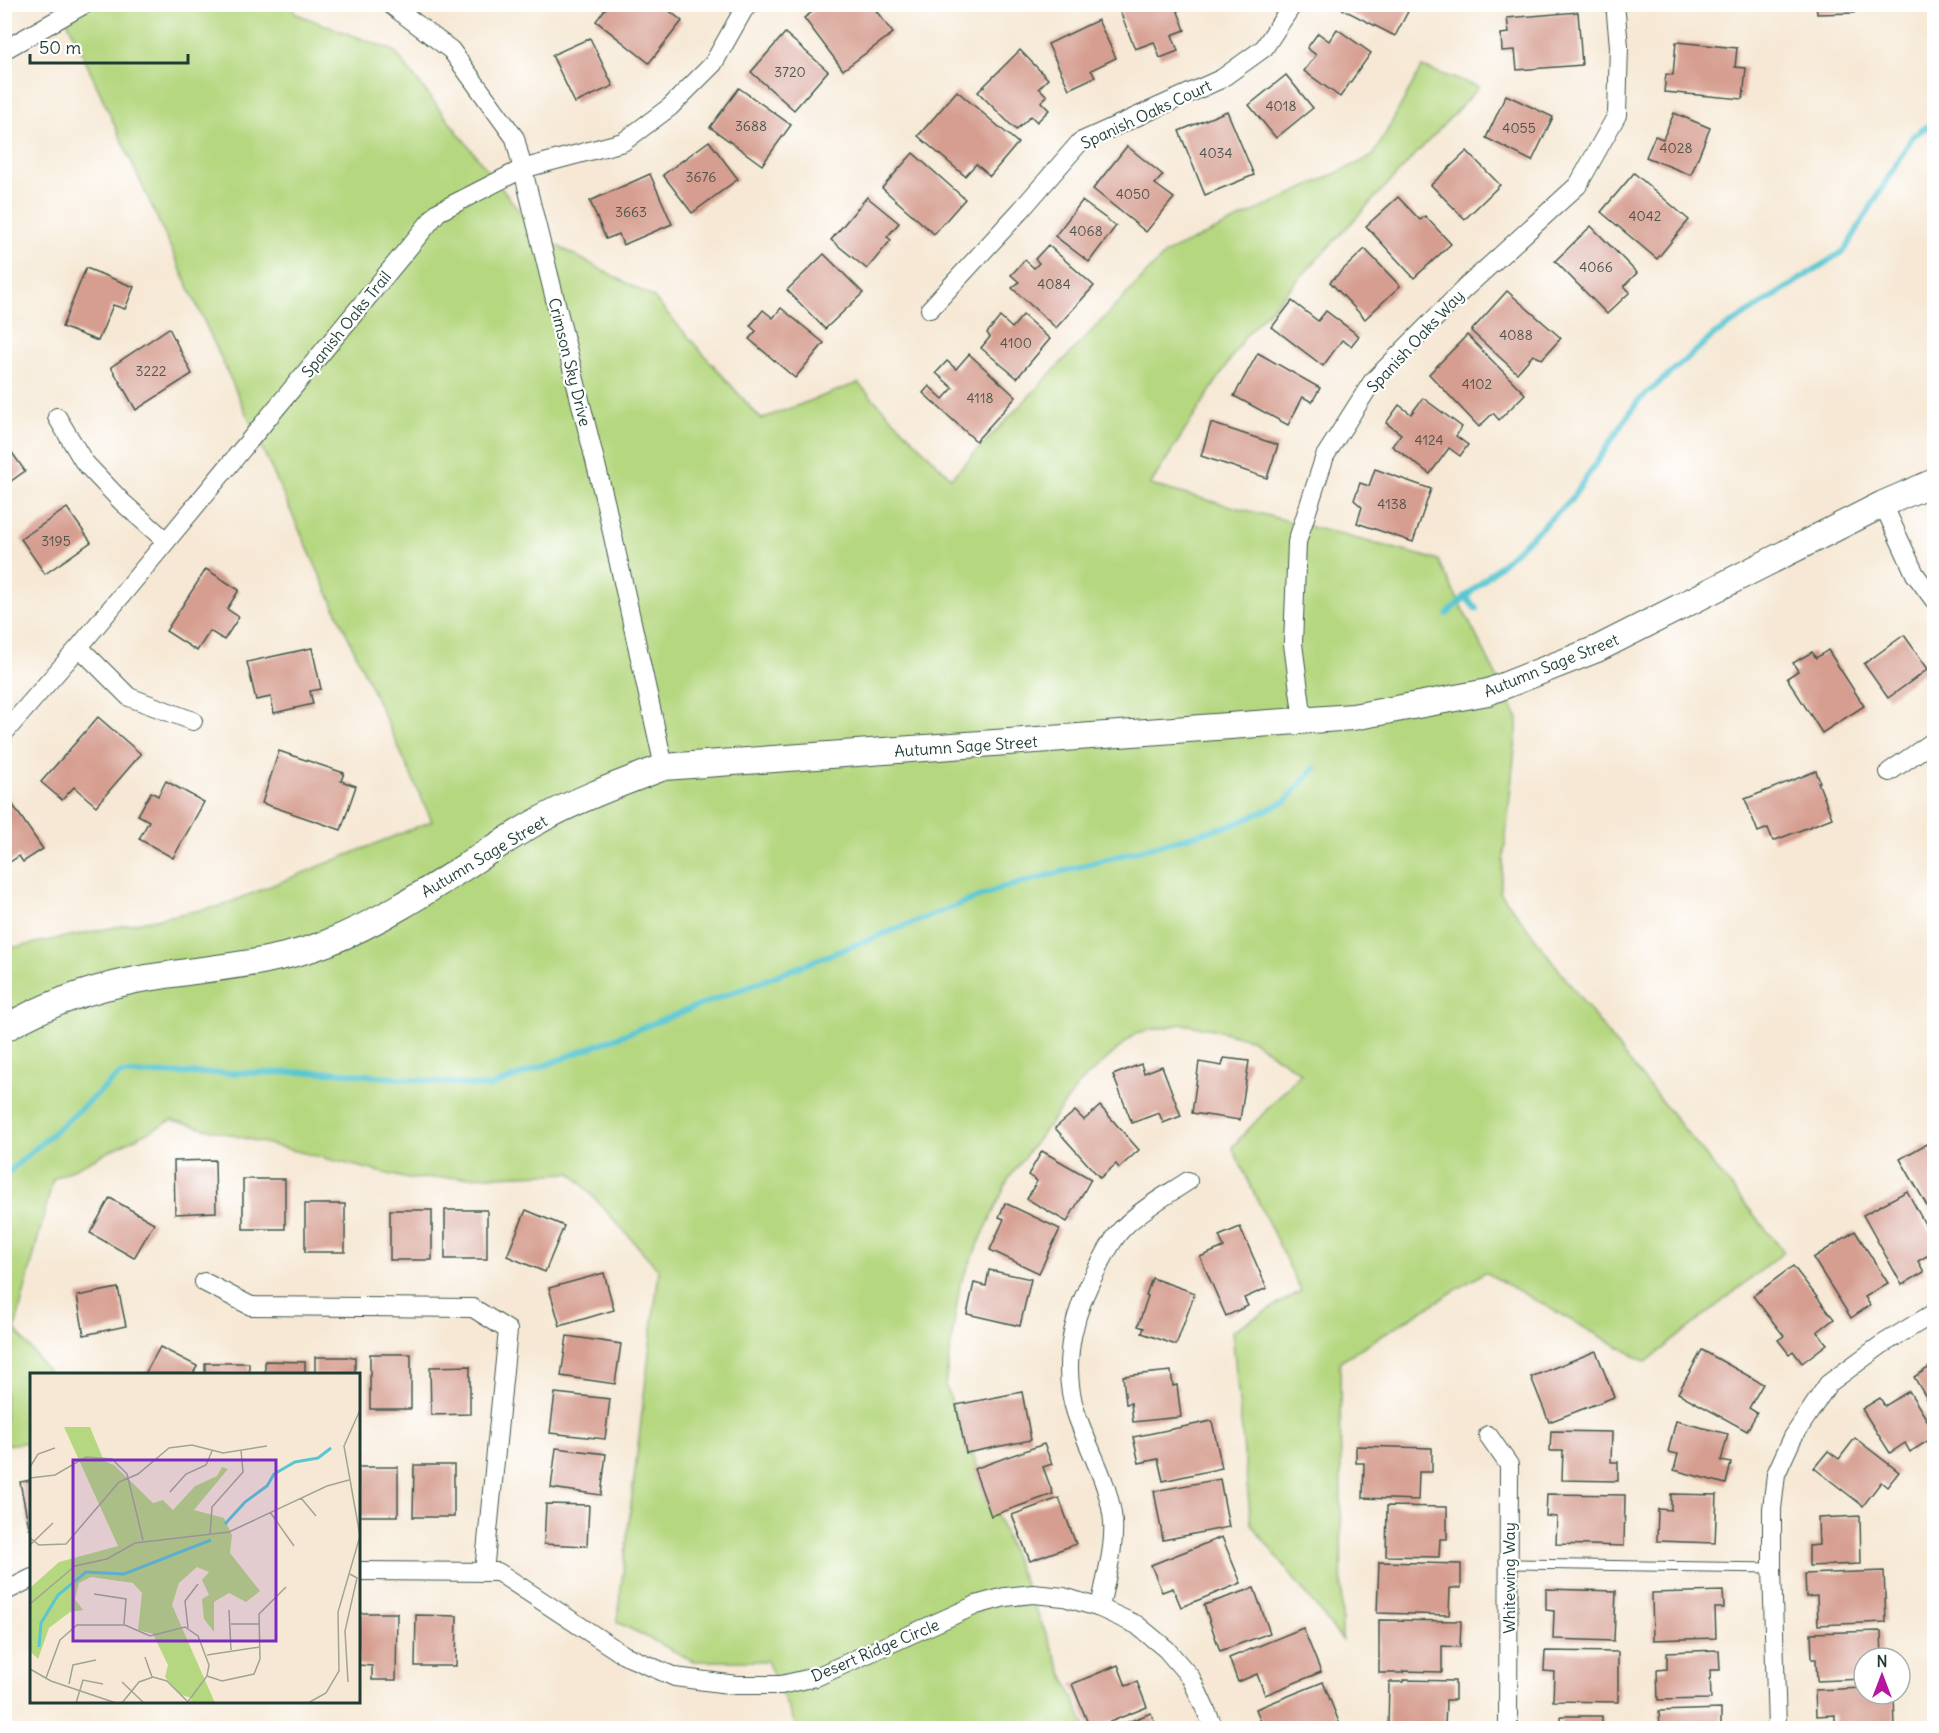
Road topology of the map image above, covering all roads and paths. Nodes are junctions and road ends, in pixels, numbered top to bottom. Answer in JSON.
{"nodes":[{"id":1,"x":85,"y":4,"type":"edge"},
{"id":2,"x":390,"y":4,"type":"edge"},
{"id":3,"x":750,"y":4,"type":"edge"},
{"id":4,"x":1293,"y":4,"type":"edge"},
{"id":5,"x":1615,"y":4,"type":"edge"},
{"id":6,"x":4,"y":50,"type":"edge"},
{"id":7,"x":522,"y":169,"type":"junction"},
{"id":8,"x":930,"y":309,"type":"dead end"},
{"id":9,"x":57,"y":417,"type":"dead end"},
{"id":10,"x":1935,"y":482,"type":"edge"},
{"id":11,"x":1883,"y":504,"type":"junction"},
{"id":12,"x":166,"y":541,"type":"junction"},
{"id":13,"x":1935,"y":600,"type":"edge"},
{"id":14,"x":79,"y":647,"type":"junction"},
{"id":15,"x":193,"y":721,"type":"dead end"},
{"id":16,"x":1303,"y":721,"type":"junction"},
{"id":17,"x":4,"y":733,"type":"edge"},
{"id":18,"x":1935,"y":741,"type":"edge"},
{"id":19,"x":664,"y":767,"type":"junction"},
{"id":20,"x":1889,"y":772,"type":"dead end"},
{"id":21,"x":4,"y":1029,"type":"edge"},
{"id":22,"x":1188,"y":1181,"type":"dead end"},
{"id":23,"x":204,"y":1282,"type":"dead end"},
{"id":24,"x":1935,"y":1313,"type":"edge"},
{"id":25,"x":1488,"y":1435,"type":"dead end"},
{"id":26,"x":1509,"y":1564,"type":"junction"},
{"id":27,"x":1772,"y":1568,"type":"junction"},
{"id":28,"x":360,"y":1570,"type":"edge"},
{"id":29,"x":484,"y":1572,"type":"junction"},
{"id":30,"x":30,"y":1579,"type":"edge"},
{"id":31,"x":4,"y":1592,"type":"edge"},
{"id":32,"x":1100,"y":1608,"type":"junction"},
{"id":33,"x":1214,"y":1728,"type":"edge"},
{"id":34,"x":1508,"y":1728,"type":"edge"},
{"id":35,"x":1777,"y":1728,"type":"edge"}],
"edges":[{"from":1,"to":6,"type":"street"},
{"from":2,"to":7,"type":"street","name":"Crimson Sky Drive"},
{"from":3,"to":7,"type":"street","name":"Spanish Oaks Trail"},
{"from":4,"to":8,"type":"street","name":"Spanish Oaks Court"},
{"from":5,"to":16,"type":"street","name":"Spanish Oaks Way"},
{"from":7,"to":12,"type":"street","name":"Spanish Oaks Trail"},
{"from":7,"to":19,"type":"street","name":"Crimson Sky Drive"},
{"from":9,"to":12,"type":"street"},
{"from":10,"to":11,"type":"street","name":"Autumn Sage Street"},
{"from":11,"to":13,"type":"street"},
{"from":11,"to":16,"type":"street","name":"Autumn Sage Street"},
{"from":12,"to":14,"type":"street","name":"Spanish Oaks Trail"},
{"from":14,"to":15,"type":"street"},
{"from":14,"to":17,"type":"street","name":"Spanish Oaks Trail"},
{"from":16,"to":19,"type":"street","name":"Autumn Sage Street"},
{"from":18,"to":20,"type":"street"},
{"from":19,"to":21,"type":"street","name":"Autumn Sage Street"},
{"from":22,"to":32,"type":"street"},
{"from":23,"to":29,"type":"street"},
{"from":24,"to":27,"type":"street"},
{"from":25,"to":26,"type":"street","name":"Whitewing Way"},
{"from":26,"to":27,"type":"lane"},
{"from":26,"to":34,"type":"street","name":"Whitewing Way"},
{"from":27,"to":35,"type":"street"},
{"from":28,"to":29,"type":"street","name":"Desert Ridge Circle"},
{"from":29,"to":32,"type":"street","name":"Desert Ridge Circle"},
{"from":30,"to":31,"type":"street"},
{"from":32,"to":33,"type":"street","name":"Desert Ridge Circle"}]}
